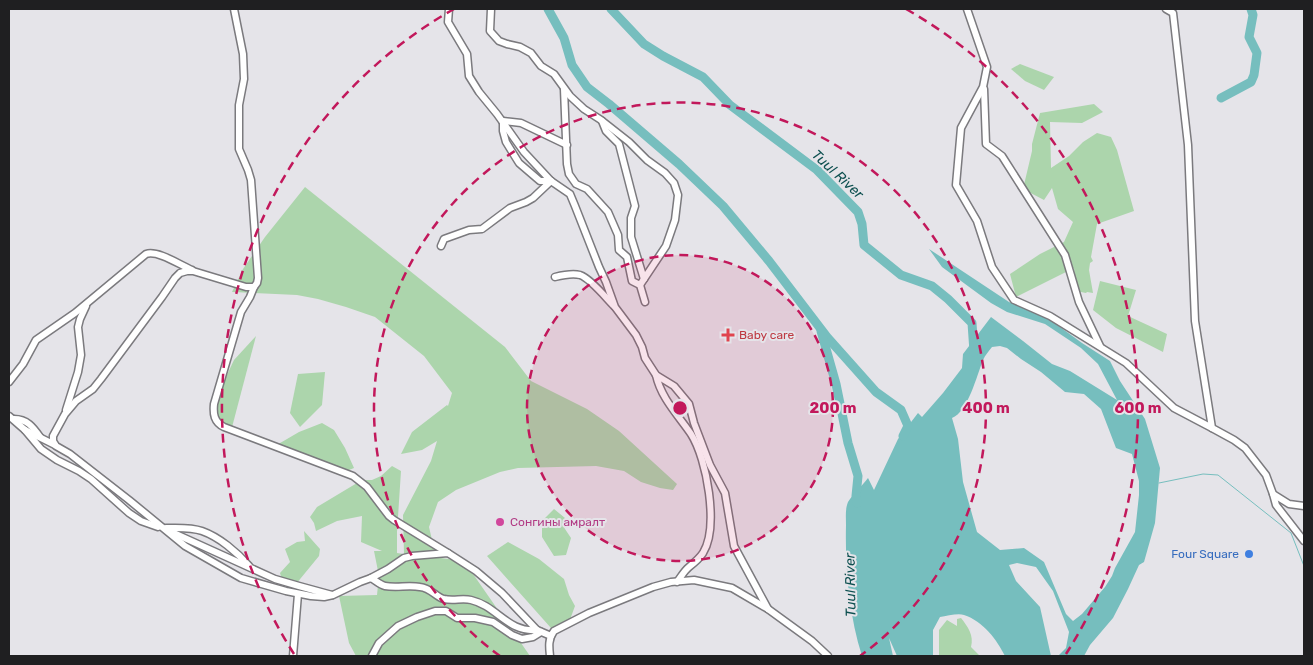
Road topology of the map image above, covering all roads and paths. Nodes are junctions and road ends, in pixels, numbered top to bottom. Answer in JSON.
{"nodes":[{"id":1,"x":448,"y":9,"type":"edge"},
{"id":2,"x":491,"y":9,"type":"edge"},
{"id":3,"x":967,"y":9,"type":"edge"},
{"id":4,"x":1166,"y":9,"type":"edge"},
{"id":5,"x":234,"y":10,"type":"edge"},
{"id":6,"x":564,"y":87,"type":"junction"},
{"id":7,"x":984,"y":87,"type":"junction"},
{"id":8,"x":601,"y":120,"type":"junction"},
{"id":9,"x":503,"y":121,"type":"junction"},
{"id":10,"x":567,"y":145,"type":"junction"},
{"id":11,"x":551,"y":181,"type":"junction"},
{"id":12,"x":441,"y":246,"type":"dead end"},
{"id":13,"x":193,"y":271,"type":"junction"},
{"id":14,"x":555,"y":277,"type":"dead end"},
{"id":15,"x":642,"y":282,"type":"junction"},
{"id":16,"x":254,"y":286,"type":"junction"},
{"id":17,"x":88,"y":302,"type":"junction"},
{"id":18,"x":645,"y":302,"type":"dead end"},
{"id":19,"x":615,"y":307,"type":"junction"},
{"id":20,"x":1100,"y":347,"type":"junction"},
{"id":21,"x":656,"y":375,"type":"junction"},
{"id":22,"x":9,"y":382,"type":"edge"},
{"id":23,"x":65,"y":414,"type":"junction"},
{"id":24,"x":11,"y":418,"type":"edge"},
{"id":25,"x":1212,"y":428,"type":"junction"},
{"id":26,"x":25,"y":430,"type":"junction"},
{"id":27,"x":42,"y":439,"type":"junction"},
{"id":28,"x":33,"y":441,"type":"junction"},
{"id":29,"x":56,"y":446,"type":"junction"},
{"id":30,"x":49,"y":454,"type":"junction"},
{"id":31,"x":70,"y":454,"type":"junction"},
{"id":32,"x":79,"y":471,"type":"junction"},
{"id":33,"x":1273,"y":494,"type":"junction"},
{"id":34,"x":1304,"y":506,"type":"edge"},
{"id":35,"x":162,"y":528,"type":"junction"},
{"id":36,"x":1304,"y":541,"type":"edge"},
{"id":37,"x":448,"y":553,"type":"junction"},
{"id":38,"x":250,"y":567,"type":"junction"},
{"id":39,"x":371,"y":578,"type":"junction"},
{"id":40,"x":677,"y":582,"type":"junction"},
{"id":41,"x":298,"y":594,"type":"junction"},
{"id":42,"x":333,"y":595,"type":"junction"},
{"id":43,"x":768,"y":609,"type":"junction"},
{"id":44,"x":539,"y":631,"type":"junction"},
{"id":45,"x":551,"y":636,"type":"junction"},
{"id":46,"x":293,"y":656,"type":"edge"},
{"id":47,"x":372,"y":656,"type":"edge"},
{"id":48,"x":550,"y":656,"type":"edge"},
{"id":49,"x":828,"y":656,"type":"edge"}],
"edges":[{"from":1,"to":9,"type":"street"},
{"from":2,"to":6,"type":"street"},
{"from":3,"to":7,"type":"street"},
{"from":4,"to":25,"type":"street"},
{"from":5,"to":16,"type":"street"},
{"from":6,"to":8,"type":"street"},
{"from":6,"to":10,"type":"street"},
{"from":7,"to":20,"type":"street"},
{"from":7,"to":20,"type":"street"},
{"from":8,"to":15,"type":"street"},
{"from":8,"to":15,"type":"street"},
{"from":9,"to":10,"type":"street"},
{"from":9,"to":11,"type":"street"},
{"from":9,"to":11,"type":"street"},
{"from":10,"to":15,"type":"street"},
{"from":11,"to":12,"type":"street"},
{"from":11,"to":19,"type":"street"},
{"from":13,"to":16,"type":"street"},
{"from":13,"to":17,"type":"street"},
{"from":13,"to":23,"type":"street"},
{"from":14,"to":19,"type":"street"},
{"from":15,"to":18,"type":"street"},
{"from":16,"to":37,"type":"street"},
{"from":17,"to":22,"type":"street"},
{"from":17,"to":23,"type":"street"},
{"from":19,"to":21,"type":"street"},
{"from":20,"to":25,"type":"street"},
{"from":21,"to":40,"type":"street"},
{"from":21,"to":43,"type":"street"},
{"from":23,"to":29,"type":"street"},
{"from":24,"to":26,"type":"street"},
{"from":24,"to":27,"type":"street"},
{"from":25,"to":33,"type":"street"},
{"from":26,"to":27,"type":"street"},
{"from":26,"to":28,"type":"street"},
{"from":27,"to":29,"type":"street"},
{"from":28,"to":29,"type":"street"},
{"from":28,"to":30,"type":"street"},
{"from":29,"to":31,"type":"street"},
{"from":30,"to":31,"type":"street"},
{"from":30,"to":32,"type":"street"},
{"from":31,"to":32,"type":"street"},
{"from":31,"to":35,"type":"street"},
{"from":32,"to":35,"type":"street"},
{"from":33,"to":34,"type":"street"},
{"from":33,"to":36,"type":"street"},
{"from":35,"to":38,"type":"street"},
{"from":35,"to":38,"type":"street"},
{"from":35,"to":41,"type":"street"},
{"from":37,"to":39,"type":"street"},
{"from":37,"to":44,"type":"street"},
{"from":38,"to":42,"type":"street"},
{"from":39,"to":42,"type":"street"},
{"from":39,"to":44,"type":"street"},
{"from":40,"to":43,"type":"street"},
{"from":40,"to":45,"type":"street"},
{"from":41,"to":42,"type":"street"},
{"from":41,"to":46,"type":"street"},
{"from":43,"to":49,"type":"street"},
{"from":44,"to":45,"type":"street"},
{"from":44,"to":47,"type":"street"},
{"from":45,"to":48,"type":"street"}]}
